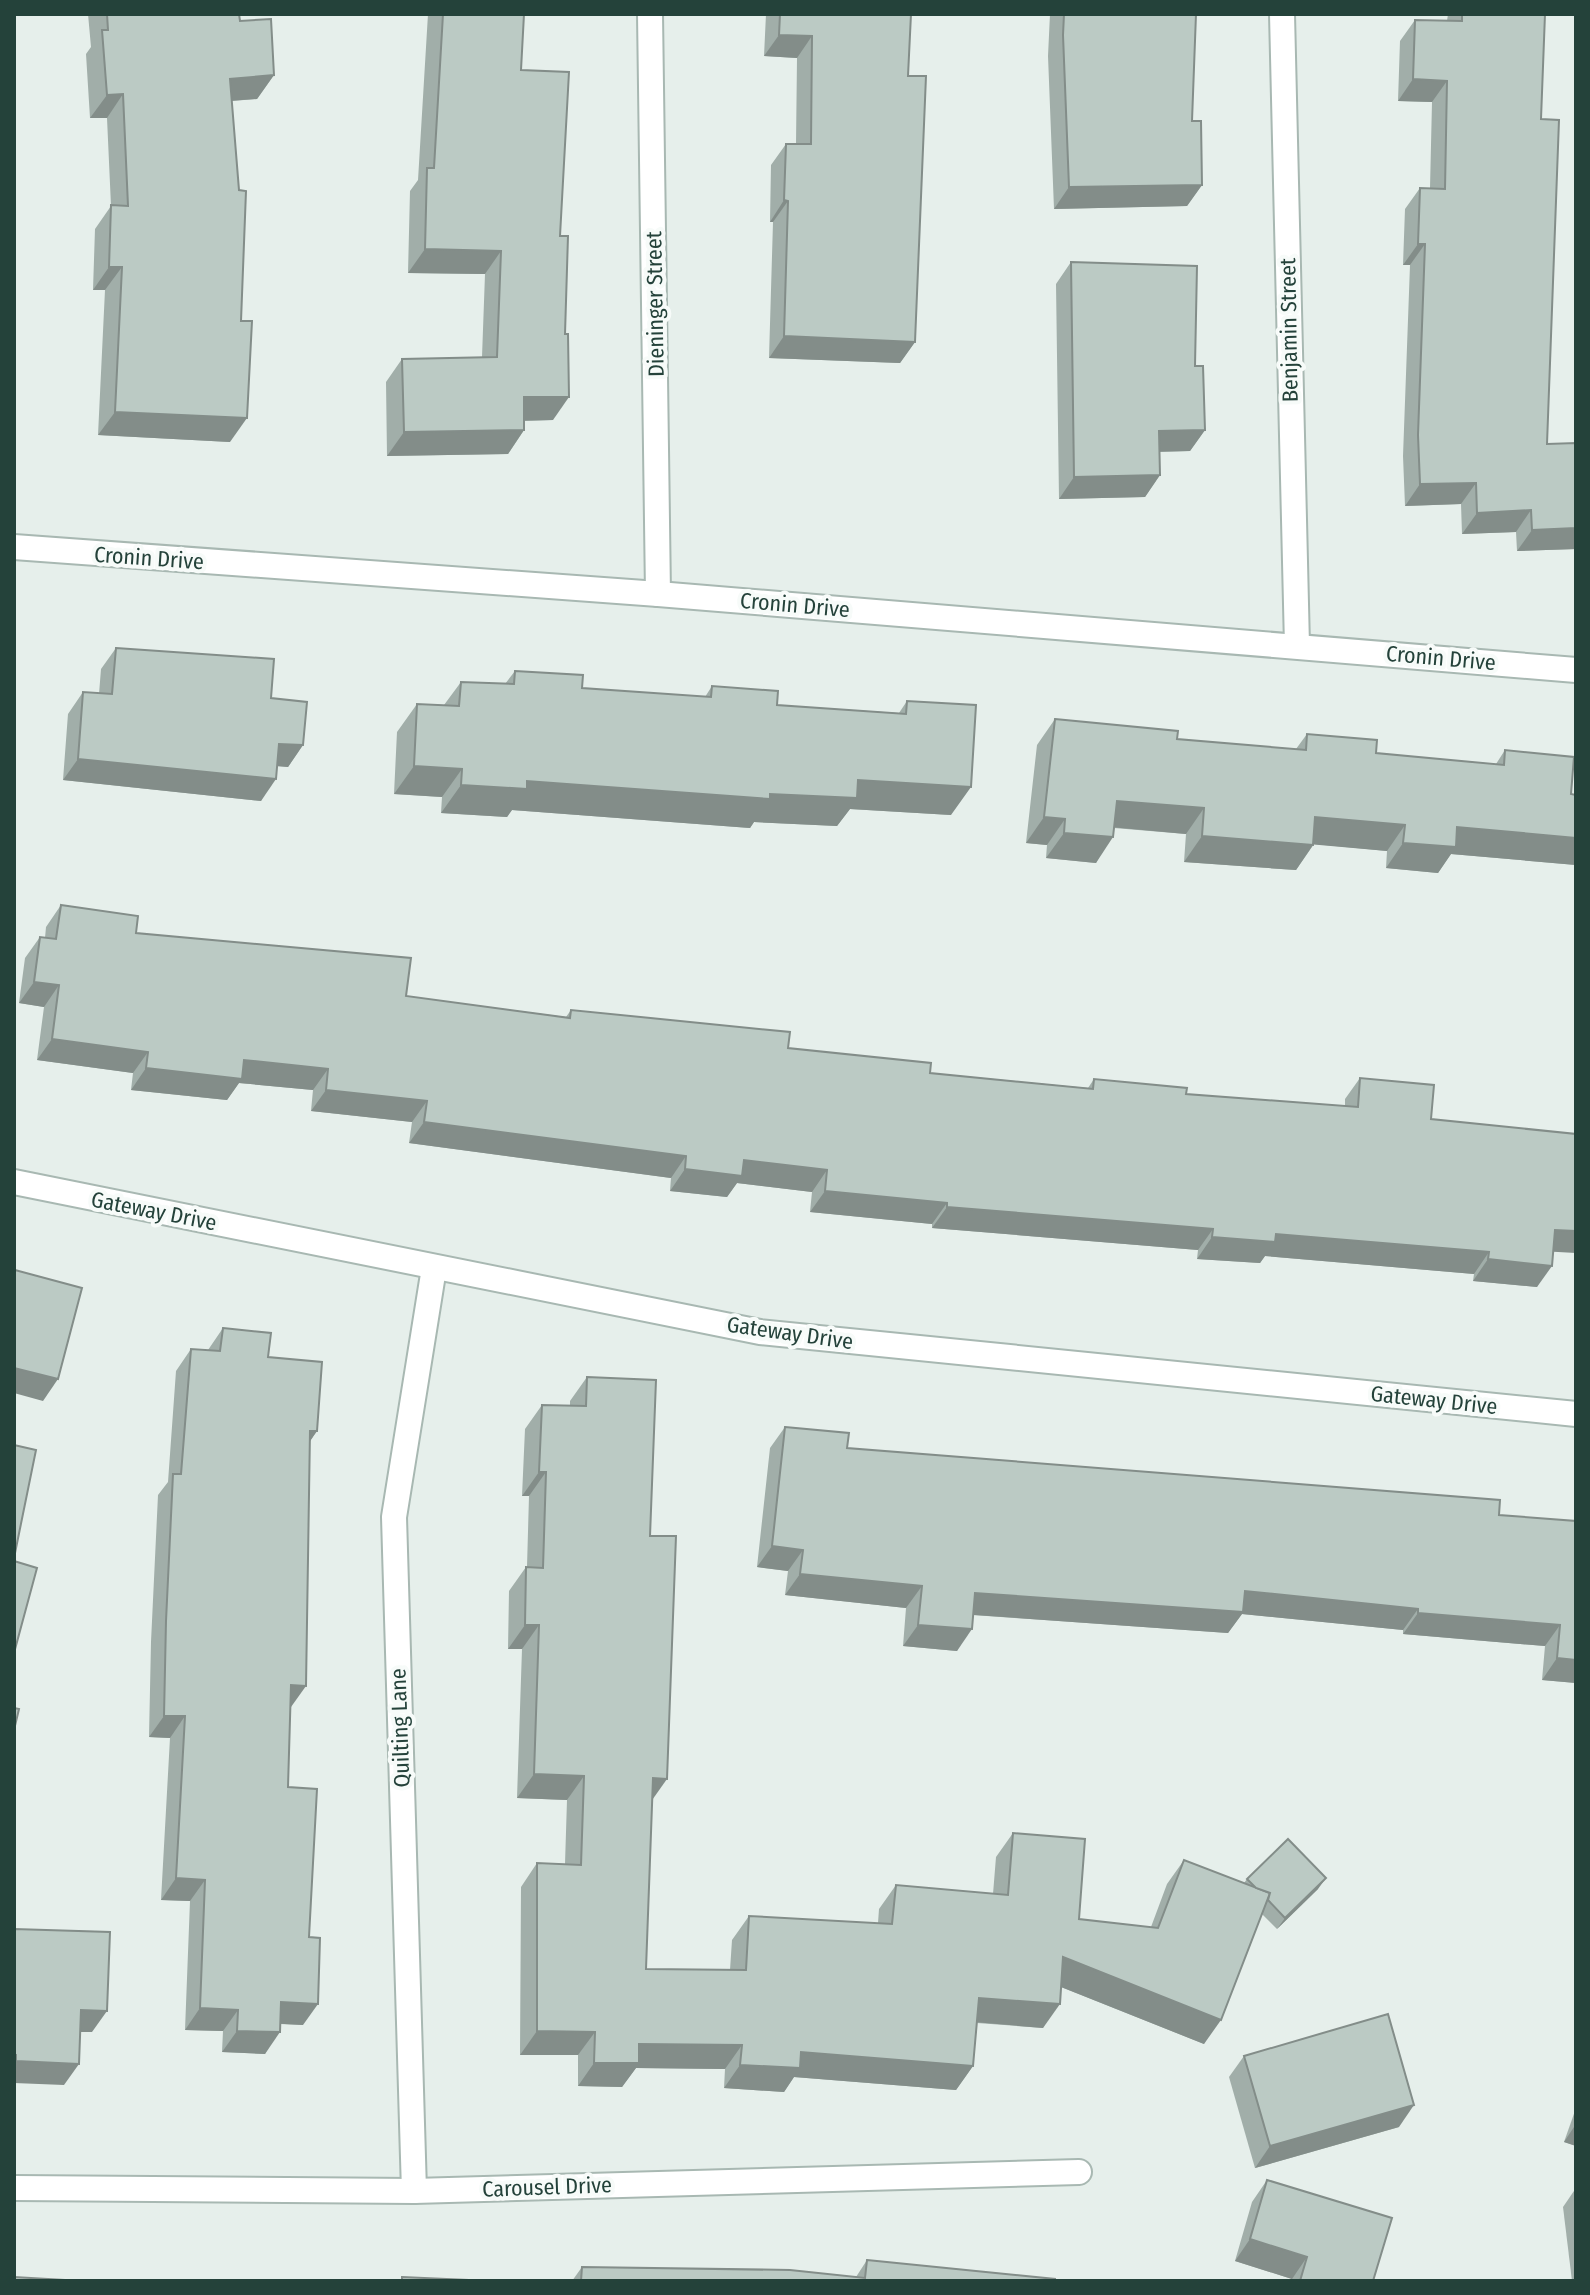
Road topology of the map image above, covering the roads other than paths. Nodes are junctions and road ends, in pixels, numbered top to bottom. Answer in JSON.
{"nodes":[{"id":1,"x":650,"y":14,"type":"edge"},
{"id":2,"x":1282,"y":14,"type":"edge"},
{"id":3,"x":14,"y":547,"type":"edge"},
{"id":4,"x":658,"y":594,"type":"junction"},
{"id":5,"x":1297,"y":646,"type":"junction"},
{"id":6,"x":1576,"y":670,"type":"edge"},
{"id":7,"x":14,"y":1182,"type":"edge"},
{"id":8,"x":434,"y":1268,"type":"junction"},
{"id":9,"x":1576,"y":1414,"type":"edge"},
{"id":10,"x":1079,"y":2172,"type":"dead end"},
{"id":11,"x":14,"y":2188,"type":"edge"},
{"id":12,"x":414,"y":2191,"type":"junction"}],
"edges":[{"from":1,"to":4,"type":"street","name":"Dieninger Street"},
{"from":2,"to":5,"type":"street","name":"Benjamin Street"},
{"from":3,"to":4,"type":"street","name":"Cronin Drive"},
{"from":4,"to":5,"type":"street","name":"Cronin Drive"},
{"from":5,"to":6,"type":"street","name":"Cronin Drive"},
{"from":7,"to":8,"type":"street","name":"Gateway Drive"},
{"from":8,"to":9,"type":"street","name":"Gateway Drive"},
{"from":8,"to":12,"type":"street","name":"Quilting Lane"},
{"from":10,"to":12,"type":"street","name":"Carousel Drive"},
{"from":11,"to":12,"type":"street","name":"Carousel Drive"}]}
